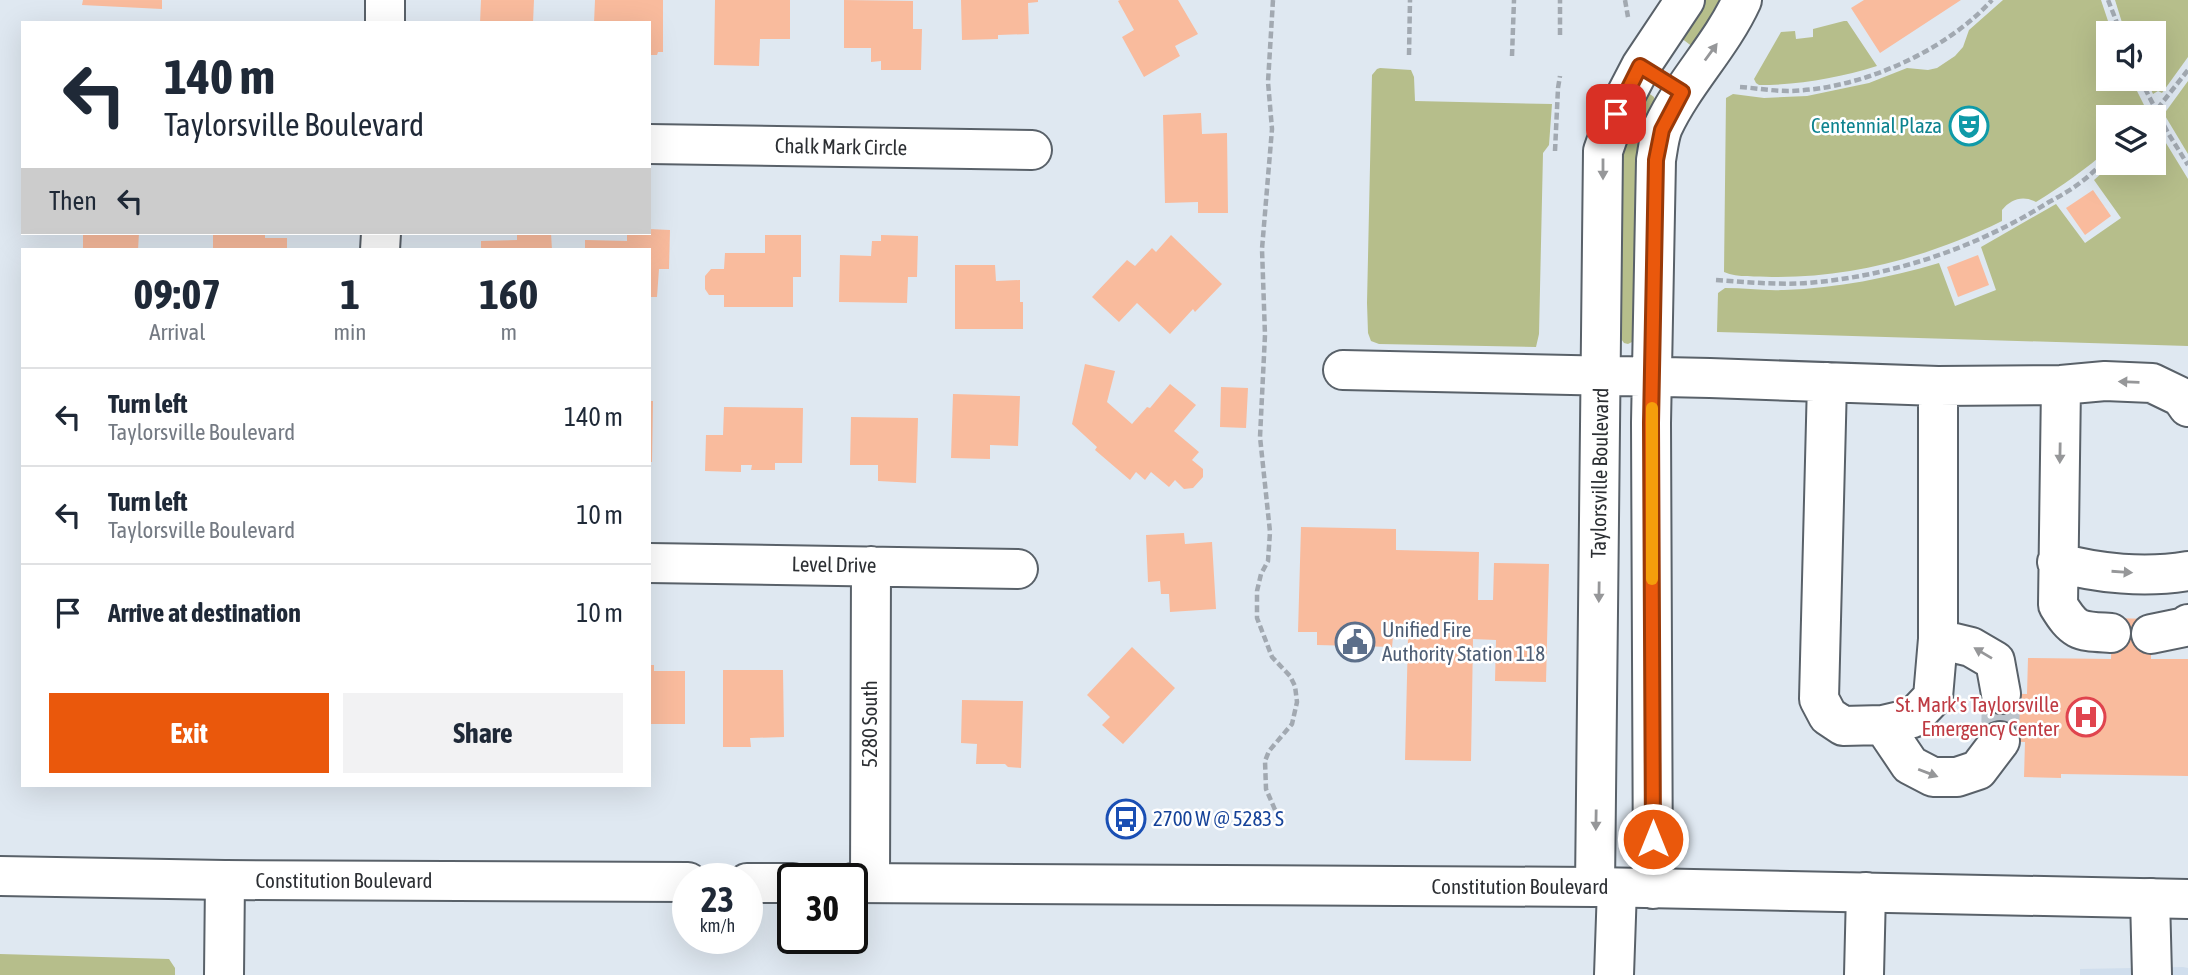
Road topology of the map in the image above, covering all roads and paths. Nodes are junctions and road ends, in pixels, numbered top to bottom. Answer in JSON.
{"nodes":[{"id":1,"x":385,"y":0,"type":"edge"},
{"id":2,"x":1273,"y":0,"type":"edge"},
{"id":3,"x":1410,"y":0,"type":"edge"},
{"id":4,"x":1514,"y":0,"type":"edge"},
{"id":5,"x":1560,"y":0,"type":"edge"},
{"id":6,"x":1625,"y":0,"type":"edge"},
{"id":7,"x":1685,"y":0,"type":"edge"},
{"id":8,"x":1742,"y":0,"type":"edge"},
{"id":9,"x":1992,"y":0,"type":"edge"},
{"id":10,"x":2108,"y":0,"type":"edge"},
{"id":11,"x":1628,"y":17,"type":"dead end"},
{"id":12,"x":384,"y":21,"type":"edge"},
{"id":13,"x":2116,"y":21,"type":"edge"},
{"id":14,"x":1560,"y":35,"type":"dead end"},
{"id":15,"x":1409,"y":55,"type":"dead end"},
{"id":16,"x":1512,"y":55,"type":"dead end"},
{"id":17,"x":1640,"y":66,"type":"junction"},
{"id":18,"x":2188,"y":70,"type":"edge"},
{"id":19,"x":1560,"y":76,"type":"dead end"},
{"id":20,"x":1740,"y":87,"type":"dead end"},
{"id":21,"x":1682,"y":92,"type":"junction"},
{"id":22,"x":2160,"y":105,"type":"edge"},
{"id":23,"x":2166,"y":127,"type":"edge"},
{"id":24,"x":651,"y":144,"type":"edge"},
{"id":25,"x":1032,"y":150,"type":"dead end"},
{"id":26,"x":1555,"y":151,"type":"dead end"},
{"id":27,"x":2188,"y":165,"type":"edge"},
{"id":28,"x":2096,"y":169,"type":"edge"},
{"id":29,"x":1716,"y":280,"type":"dead end"},
{"id":30,"x":1343,"y":370,"type":"dead end"},
{"id":31,"x":1601,"y":375,"type":"junction"},
{"id":32,"x":1653,"y":377,"type":"junction"},
{"id":33,"x":1827,"y":382,"type":"junction"},
{"id":34,"x":2062,"y":385,"type":"junction"},
{"id":35,"x":1938,"y":386,"type":"junction"},
{"id":36,"x":2188,"y":407,"type":"edge"},
{"id":37,"x":2057,"y":562,"type":"junction"},
{"id":38,"x":651,"y":563,"type":"edge"},
{"id":39,"x":871,"y":566,"type":"junction"},
{"id":40,"x":1018,"y":569,"type":"dead end"},
{"id":41,"x":2188,"y":571,"type":"edge"},
{"id":42,"x":2188,"y":624,"type":"edge"},
{"id":43,"x":2111,"y":633,"type":"dead end"},
{"id":44,"x":2151,"y":634,"type":"dead end"},
{"id":45,"x":1938,"y":639,"type":"junction"},
{"id":46,"x":2001,"y":694,"type":"tunnel mouth"},
{"id":47,"x":1883,"y":725,"type":"junction"},
{"id":48,"x":2000,"y":741,"type":"tunnel mouth"},
{"id":49,"x":1276,"y":812,"type":"dead end"},
{"id":50,"x":862,"y":863,"type":"edge"},
{"id":51,"x":0,"y":876,"type":"edge"},
{"id":52,"x":225,"y":880,"type":"junction"},
{"id":53,"x":672,"y":882,"type":"edge"},
{"id":54,"x":868,"y":883,"type":"edge"},
{"id":55,"x":1622,"y":888,"type":"junction"},
{"id":56,"x":1866,"y":892,"type":"junction"},
{"id":57,"x":2150,"y":898,"type":"junction"},
{"id":58,"x":2188,"y":899,"type":"edge"},
{"id":59,"x":224,"y":975,"type":"edge"},
{"id":60,"x":1614,"y":975,"type":"edge"},
{"id":61,"x":1864,"y":975,"type":"edge"},
{"id":62,"x":2152,"y":975,"type":"edge"}],
"edges":[{"from":1,"to":12,"type":"street"},
{"from":2,"to":49,"type":"path"},
{"from":3,"to":15,"type":"path"},
{"from":4,"to":16,"type":"path"},
{"from":5,"to":14,"type":"path"},
{"from":6,"to":11,"type":"path"},
{"from":7,"to":17,"type":"street","name":"Taylorsville Boulevard"},
{"from":21,"to":8,"type":"street","one_way":true},
{"from":9,"to":20,"type":"path"},
{"from":10,"to":13,"type":"path"},
{"from":17,"to":21,"type":"street"},
{"from":17,"to":31,"type":"street","name":"Taylorsville Boulevard","one_way":true},
{"from":18,"to":22,"type":"path"},
{"from":19,"to":26,"type":"path"},
{"from":21,"to":32,"type":"street"},
{"from":23,"to":27,"type":"path"},
{"from":24,"to":25,"type":"street","name":"Chalk Mark Circle"},
{"from":28,"to":29,"type":"path"},
{"from":30,"to":31,"type":"street"},
{"from":31,"to":32,"type":"street"},
{"from":31,"to":55,"type":"street","name":"Taylorsville Boulevard","one_way":true},
{"from":32,"to":33,"type":"street"},
{"from":32,"to":55,"type":"street"},
{"from":33,"to":35,"type":"street"},
{"from":33,"to":47,"type":"street"},
{"from":34,"to":35,"type":"street"},
{"from":36,"to":34,"type":"street","one_way":true},
{"from":34,"to":37,"type":"street","one_way":true},
{"from":35,"to":45,"type":"street"},
{"from":37,"to":41,"type":"street","one_way":true},
{"from":37,"to":43,"type":"street"},
{"from":38,"to":39,"type":"street","name":"Level Drive"},
{"from":39,"to":40,"type":"street","name":"Level Drive"},
{"from":39,"to":50,"type":"street","name":"5280 South"},
{"from":42,"to":44,"type":"street"},
{"from":46,"to":45,"type":"street","one_way":true},
{"from":45,"to":47,"type":"street"},
{"from":47,"to":48,"type":"street","one_way":true},
{"from":51,"to":52,"type":"street","name":"Constitution Boulevard"},
{"from":52,"to":53,"type":"street","name":"Constitution Boulevard"},
{"from":52,"to":59,"type":"street"},
{"from":54,"to":55,"type":"street","name":"Constitution Boulevard"},
{"from":55,"to":56,"type":"street","name":"Constitution Boulevard"},
{"from":55,"to":60,"type":"street"},
{"from":56,"to":57,"type":"street","name":"Constitution Boulevard"},
{"from":56,"to":61,"type":"street"},
{"from":57,"to":58,"type":"street","name":"Constitution Boulevard"},
{"from":57,"to":62,"type":"street"}]}
